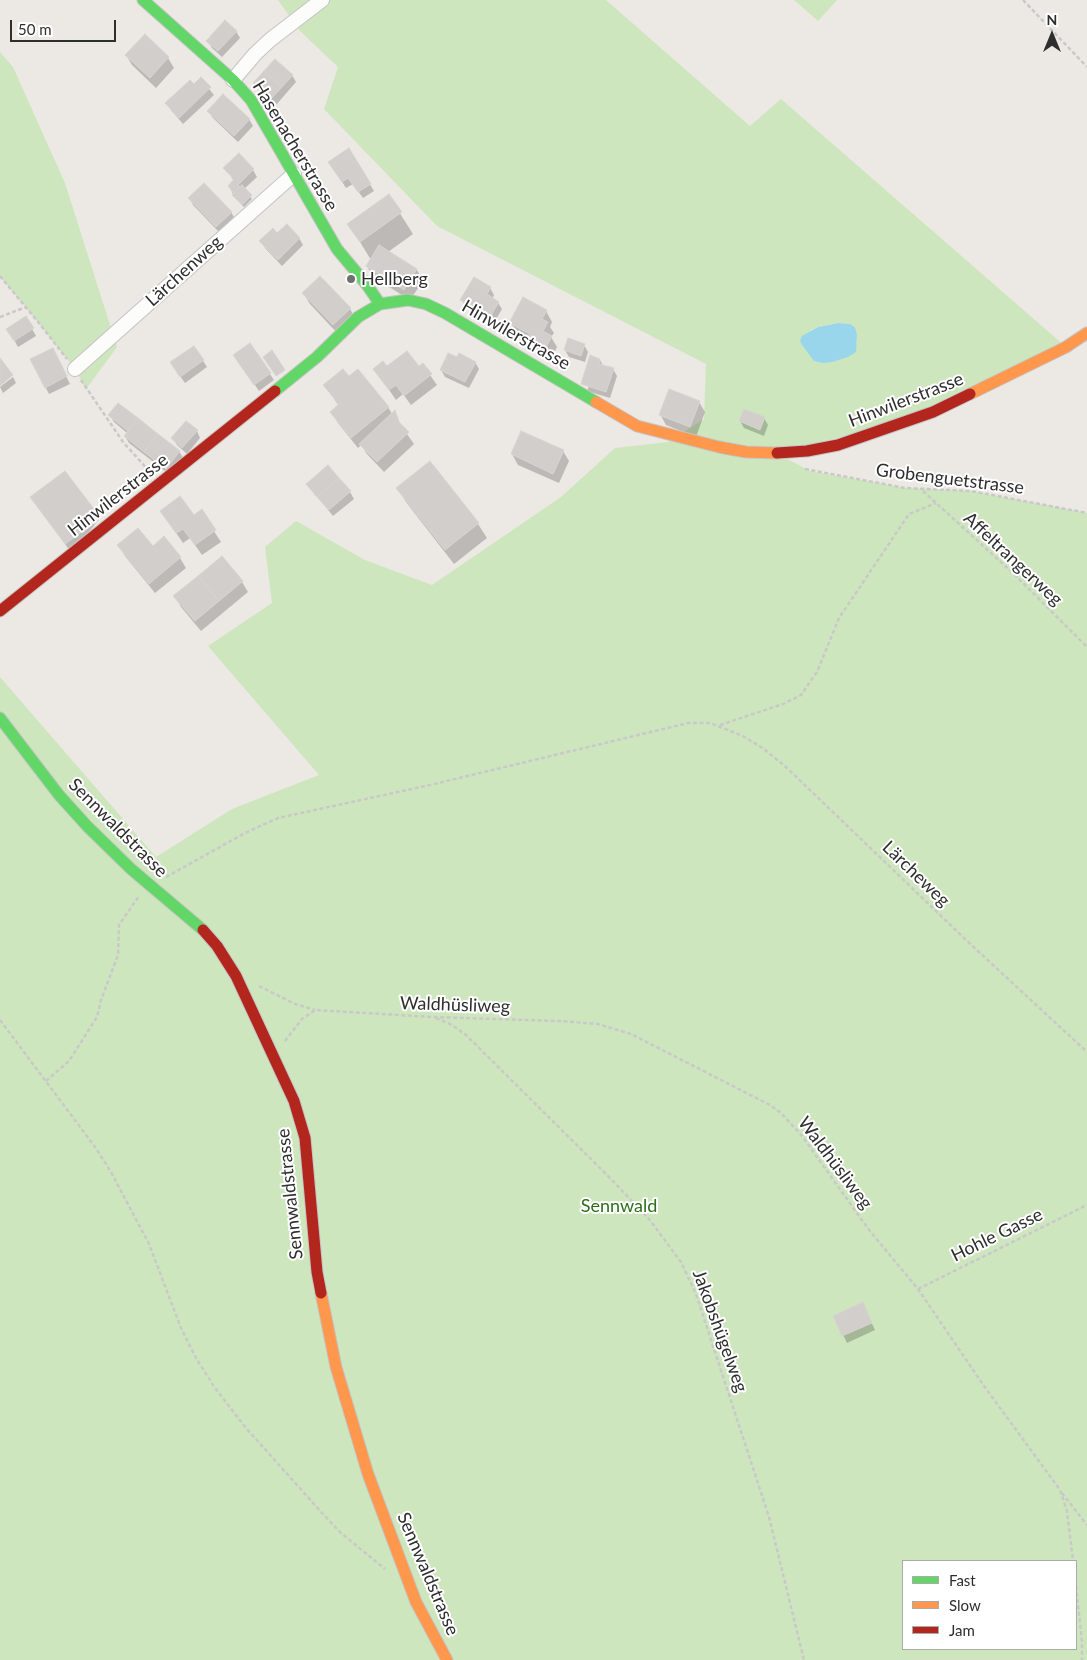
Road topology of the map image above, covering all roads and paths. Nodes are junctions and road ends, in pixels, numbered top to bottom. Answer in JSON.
{"nodes":[{"id":1,"x":143,"y":0,"type":"edge"},
{"id":2,"x":322,"y":0,"type":"edge"},
{"id":3,"x":1023,"y":0,"type":"edge"},
{"id":4,"x":1087,"y":67,"type":"edge"},
{"id":5,"x":233,"y":80,"type":"junction"},
{"id":6,"x":294,"y":174,"type":"junction"},
{"id":7,"x":0,"y":276,"type":"edge"},
{"id":8,"x":380,"y":304,"type":"junction"},
{"id":9,"x":26,"y":306,"type":"junction"},
{"id":10,"x":0,"y":317,"type":"edge"},
{"id":11,"x":1087,"y":333,"type":"edge"},
{"id":12,"x":75,"y":369,"type":"junction"},
{"id":13,"x":810,"y":471,"type":"dead end"},
{"id":14,"x":161,"y":484,"type":"junction"},
{"id":15,"x":922,"y":490,"type":"junction"},
{"id":16,"x":936,"y":502,"type":"junction"},
{"id":17,"x":1087,"y":513,"type":"edge"},
{"id":18,"x":0,"y":611,"type":"edge"},
{"id":19,"x":1087,"y":647,"type":"edge"},
{"id":20,"x":0,"y":718,"type":"edge"},
{"id":21,"x":718,"y":725,"type":"junction"},
{"id":22,"x":150,"y":886,"type":"junction"},
{"id":23,"x":258,"y":986,"type":"dead end"},
{"id":24,"x":315,"y":1010,"type":"junction"},
{"id":25,"x":432,"y":1017,"type":"junction"},
{"id":26,"x":0,"y":1020,"type":"edge"},
{"id":27,"x":1087,"y":1052,"type":"edge"},
{"id":28,"x":274,"y":1057,"type":"junction"},
{"id":29,"x":46,"y":1082,"type":"junction"},
{"id":30,"x":1087,"y":1205,"type":"edge"},
{"id":31,"x":918,"y":1289,"type":"junction"},
{"id":32,"x":1060,"y":1490,"type":"junction"},
{"id":33,"x":1087,"y":1525,"type":"edge"},
{"id":34,"x":1073,"y":1560,"type":"edge"},
{"id":35,"x":389,"y":1572,"type":"dead end"},
{"id":36,"x":1077,"y":1595,"type":"edge"},
{"id":37,"x":446,"y":1660,"type":"edge"},
{"id":38,"x":804,"y":1660,"type":"edge"},
{"id":39,"x":1082,"y":1660,"type":"edge"}],
"edges":[{"from":1,"to":5,"type":"street","name":"Hasenacherstrasse"},
{"from":2,"to":5,"type":"street"},
{"from":3,"to":4,"type":"path"},
{"from":5,"to":6,"type":"street","name":"Hasenacherstrasse"},
{"from":6,"to":8,"type":"street","name":"Hasenacherstrasse"},
{"from":6,"to":12,"type":"street","name":"Lärchenweg"},
{"from":7,"to":9,"type":"path"},
{"from":8,"to":11,"type":"street","name":"Hinwilerstrasse"},
{"from":8,"to":14,"type":"street","name":"Hinwilerstrasse"},
{"from":9,"to":10,"type":"path"},
{"from":9,"to":12,"type":"path"},
{"from":12,"to":14,"type":"path"},
{"from":13,"to":15,"type":"path","name":"Grobenguetstrasse"},
{"from":14,"to":18,"type":"street","name":"Hinwilerstrasse"},
{"from":15,"to":16,"type":"path","name":"Affeltrangerweg"},
{"from":15,"to":17,"type":"path","name":"Grobenguetstrasse"},
{"from":16,"to":19,"type":"path","name":"Affeltrangerweg"},
{"from":16,"to":21,"type":"path"},
{"from":20,"to":22,"type":"street","name":"Sennwaldstrasse"},
{"from":21,"to":22,"type":"path"},
{"from":21,"to":27,"type":"path","name":"Lärcheweg"},
{"from":22,"to":28,"type":"street","name":"Sennwaldstrasse"},
{"from":22,"to":29,"type":"path"},
{"from":23,"to":24,"type":"path","name":"Waldhüsliweg"},
{"from":24,"to":25,"type":"path","name":"Waldhüsliweg"},
{"from":24,"to":28,"type":"path"},
{"from":25,"to":31,"type":"path","name":"Waldhüsliweg"},
{"from":25,"to":38,"type":"path","name":"Jakobshügelweg"},
{"from":26,"to":29,"type":"path"},
{"from":28,"to":37,"type":"street","name":"Sennwaldstrasse"},
{"from":29,"to":35,"type":"path"},
{"from":30,"to":31,"type":"path","name":"Hohle Gasse"},
{"from":31,"to":32,"type":"path","name":"Waldhüsliweg"},
{"from":32,"to":33,"type":"path"},
{"from":32,"to":34,"type":"path","name":"Waldhüsliweg"},
{"from":36,"to":39,"type":"path"}]}
